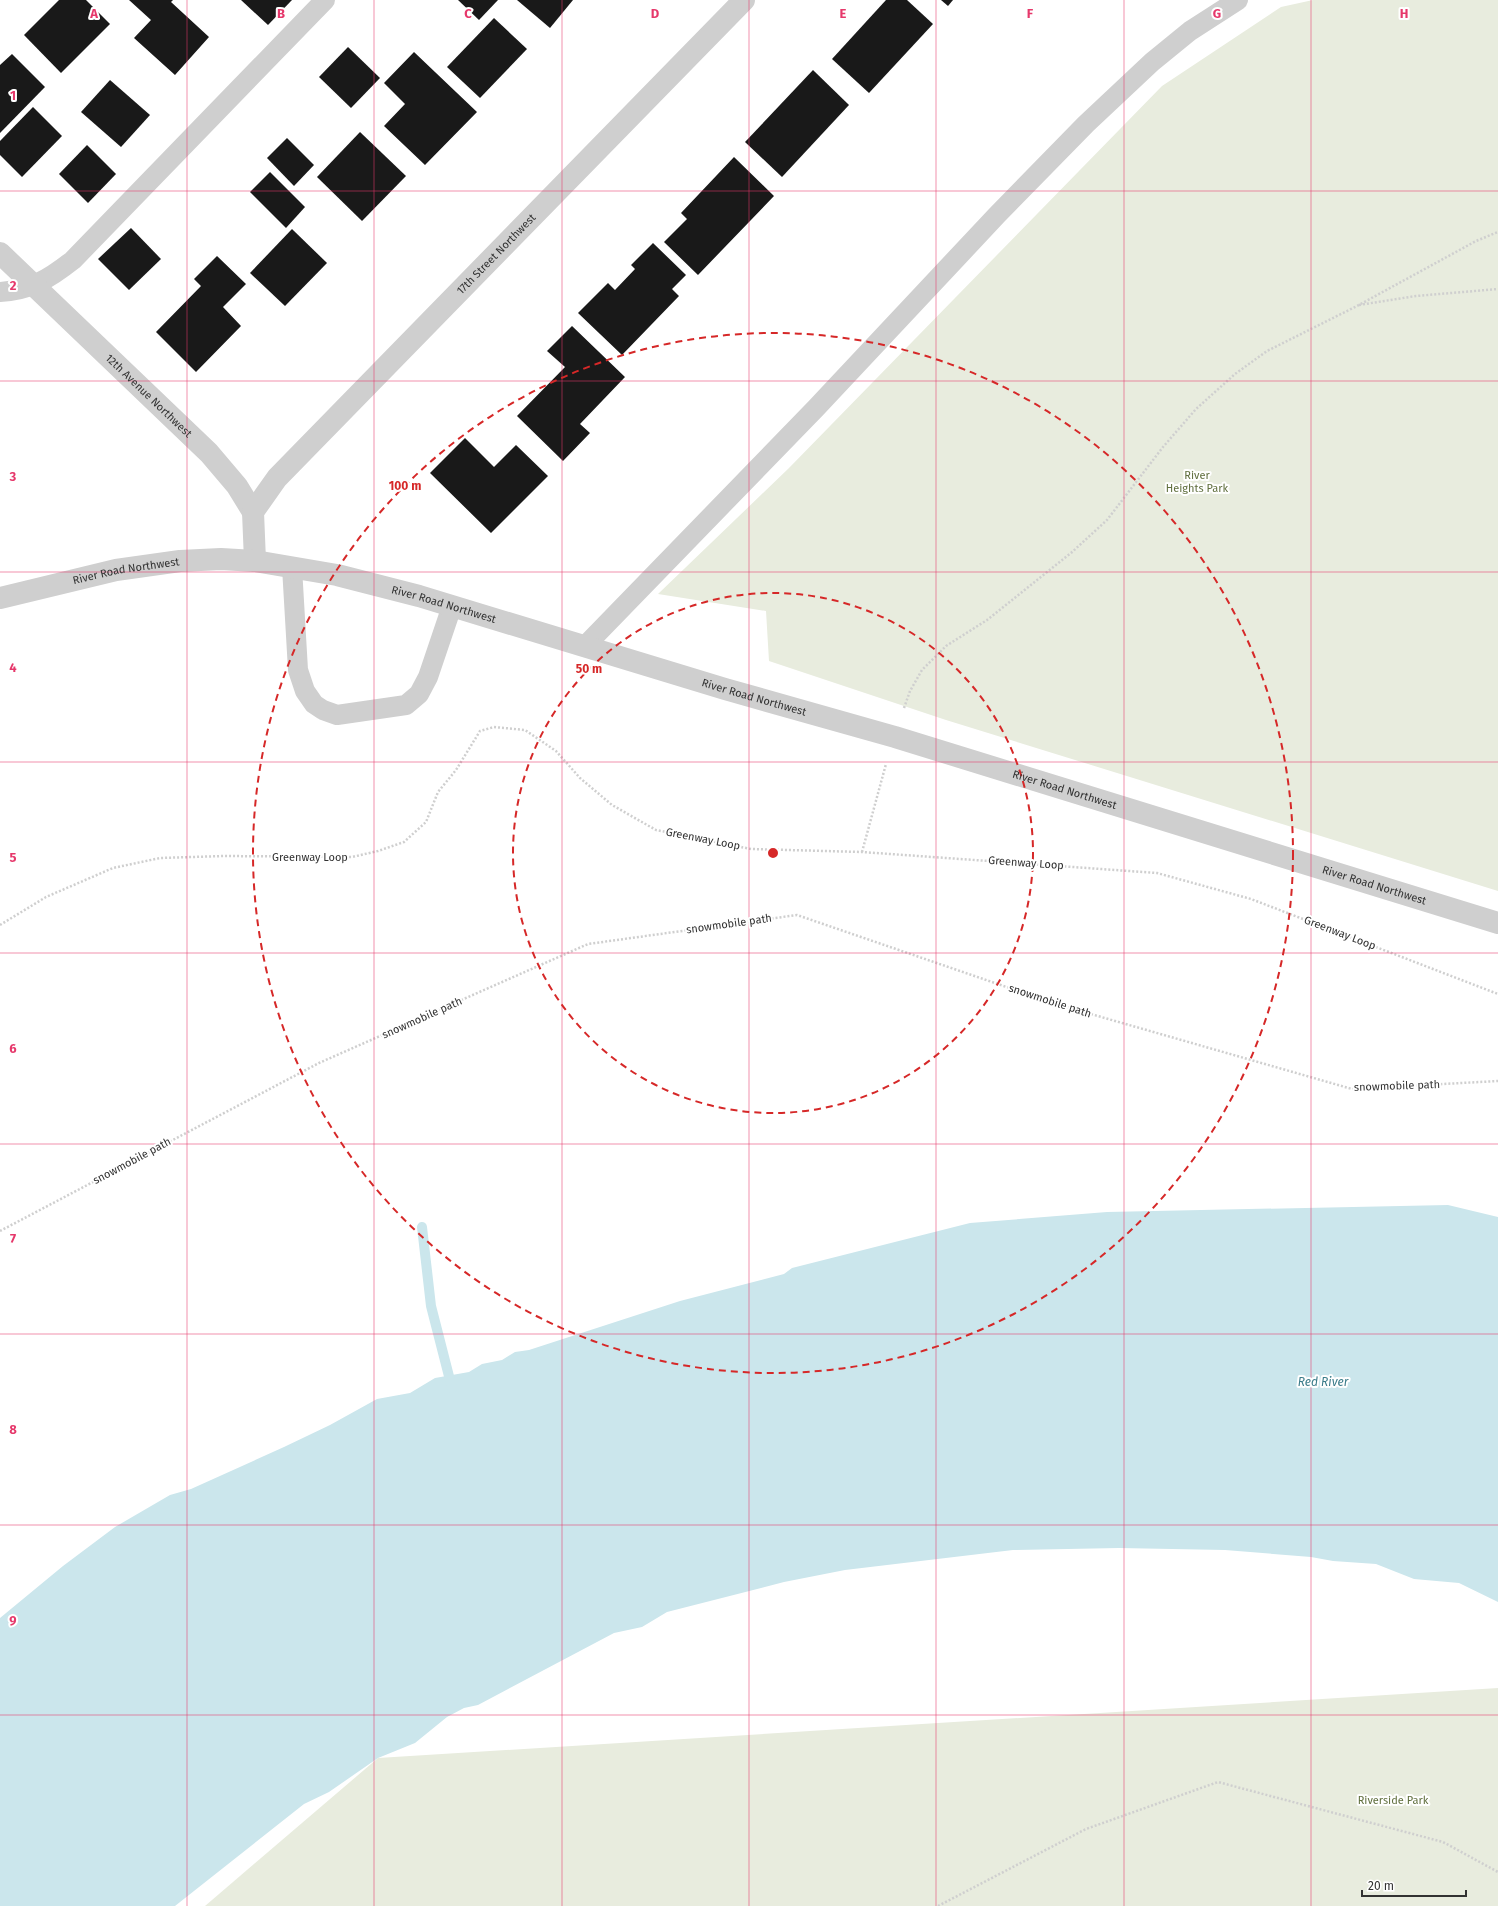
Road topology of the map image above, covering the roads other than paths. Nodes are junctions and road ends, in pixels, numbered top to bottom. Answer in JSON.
{"nodes":[{"id":1,"x":325,"y":0,"type":"edge"},
{"id":2,"x":744,"y":0,"type":"edge"},
{"id":3,"x":1238,"y":0,"type":"edge"},
{"id":4,"x":0,"y":253,"type":"edge"},
{"id":5,"x":34,"y":286,"type":"junction"},
{"id":6,"x":0,"y":292,"type":"edge"},
{"id":7,"x":253,"y":512,"type":"junction"},
{"id":8,"x":255,"y":561,"type":"junction"},
{"id":9,"x":292,"y":567,"type":"junction"},
{"id":10,"x":0,"y":598,"type":"edge"},
{"id":11,"x":452,"y":606,"type":"junction"},
{"id":12,"x":585,"y":646,"type":"junction"},
{"id":13,"x":1498,"y":923,"type":"edge"}],
"edges":[{"from":1,"to":5,"type":"lane"},
{"from":2,"to":7,"type":"street","name":"17th Street Northwest"},
{"from":3,"to":12,"type":"lane"},
{"from":4,"to":5,"type":"street","name":"12th Avenue Northwest"},
{"from":5,"to":6,"type":"lane"},
{"from":5,"to":7,"type":"street","name":"12th Avenue Northwest"},
{"from":7,"to":8,"type":"street","name":"12th Avenue Northwest"},
{"from":8,"to":9,"type":"street","name":"River Road Northwest"},
{"from":8,"to":10,"type":"street","name":"River Road Northwest"},
{"from":9,"to":11,"type":"street","name":"River Road Northwest"},
{"from":9,"to":11,"type":"lane"},
{"from":11,"to":12,"type":"street","name":"River Road Northwest"},
{"from":12,"to":13,"type":"street","name":"River Road Northwest"}]}
